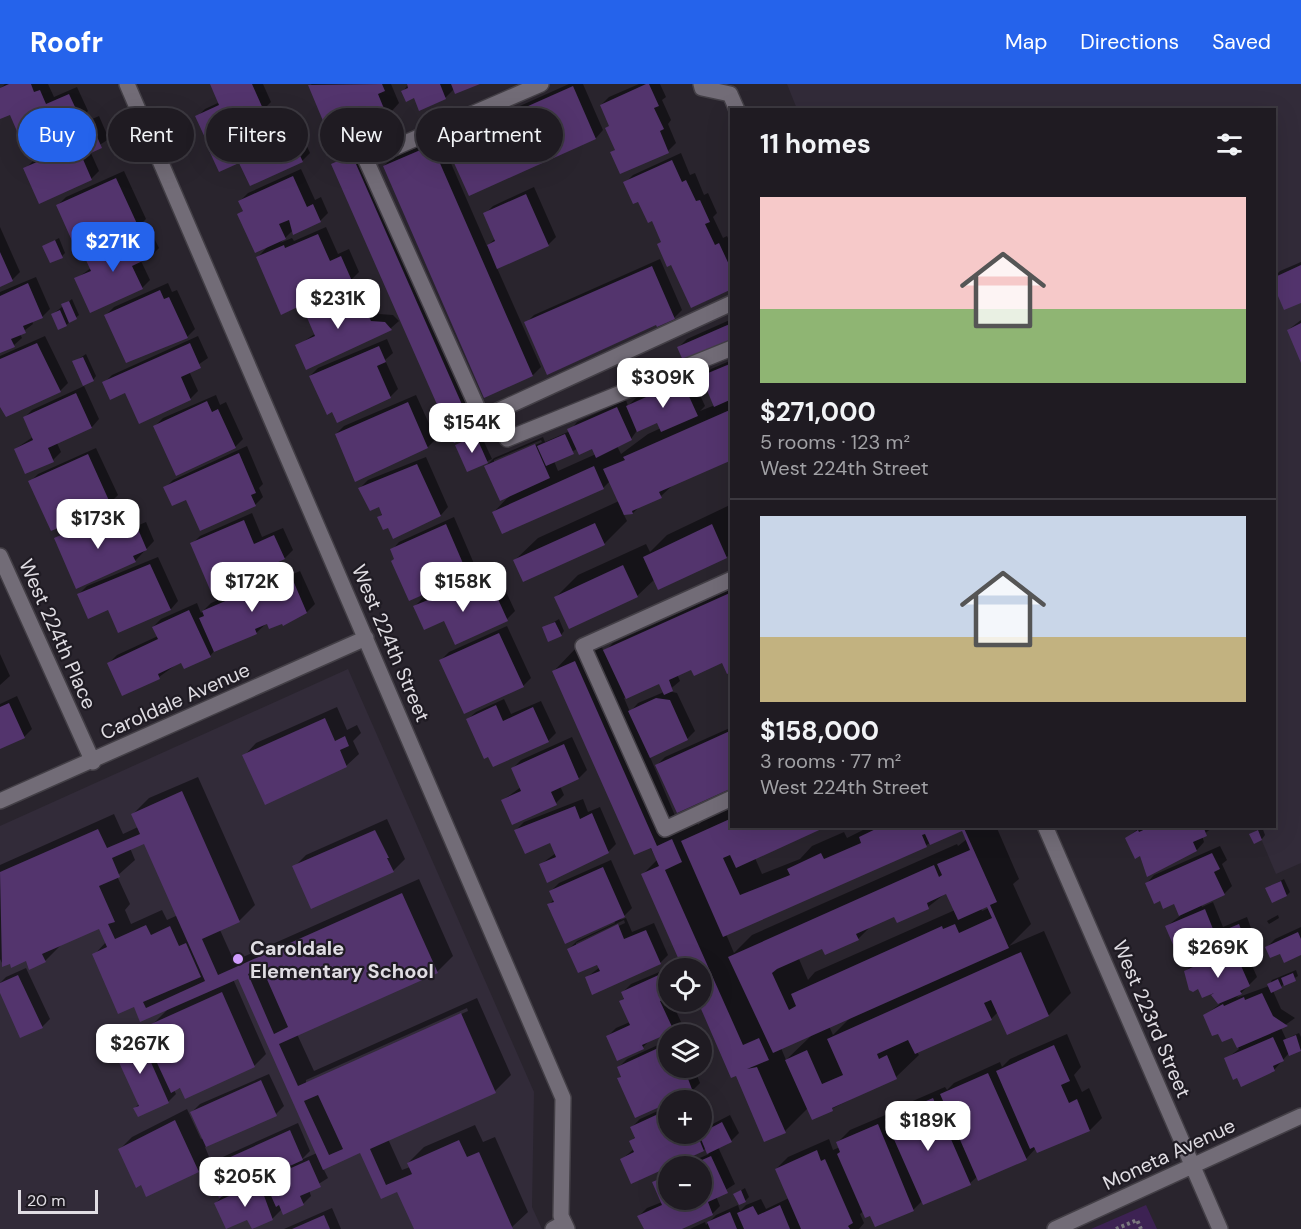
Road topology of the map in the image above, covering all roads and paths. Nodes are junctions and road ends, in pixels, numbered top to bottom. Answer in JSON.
{"nodes":[{"id":1,"x":127,"y":84,"type":"edge"},
{"id":2,"x":541,"y":84,"type":"edge"},
{"id":3,"x":701,"y":84,"type":"edge"},
{"id":4,"x":734,"y":89,"type":"edge"},
{"id":5,"x":737,"y":108,"type":"edge"},
{"id":6,"x":730,"y":304,"type":"edge"},
{"id":7,"x":730,"y":349,"type":"edge"},
{"id":8,"x":507,"y":439,"type":"dead end"},
{"id":9,"x":0,"y":556,"type":"edge"},
{"id":10,"x":730,"y":580,"type":"edge"},
{"id":11,"x":366,"y":638,"type":"junction"},
{"id":12,"x":93,"y":762,"type":"junction"},
{"id":13,"x":730,"y":799,"type":"edge"},
{"id":14,"x":0,"y":801,"type":"edge"},
{"id":15,"x":1046,"y":828,"type":"edge"},
{"id":16,"x":1301,"y":1116,"type":"edge"},
{"id":17,"x":1193,"y":1166,"type":"junction"},
{"id":18,"x":562,"y":1227,"type":"edge"},
{"id":19,"x":1055,"y":1229,"type":"edge"},
{"id":20,"x":1116,"y":1229,"type":"edge"},
{"id":21,"x":1141,"y":1229,"type":"edge"},
{"id":22,"x":1220,"y":1229,"type":"edge"}],
"edges":[{"from":1,"to":11,"type":"street","name":"West 224th Street"},
{"from":2,"to":6,"type":"street"},
{"from":3,"to":4,"type":"street"},
{"from":4,"to":5,"type":"street"},
{"from":7,"to":8,"type":"street"},
{"from":9,"to":12,"type":"street","name":"West 224th Place"},
{"from":10,"to":13,"type":"street"},
{"from":11,"to":12,"type":"street","name":"Caroldale Avenue"},
{"from":11,"to":18,"type":"street","name":"West 224th Street"},
{"from":12,"to":14,"type":"street","name":"Caroldale Avenue"},
{"from":15,"to":17,"type":"street","name":"West 223rd Street"},
{"from":16,"to":17,"type":"street","name":"Moneta Avenue"},
{"from":17,"to":19,"type":"street","name":"Moneta Avenue"},
{"from":17,"to":22,"type":"street","name":"West 223rd Street"},
{"from":20,"to":21,"type":"path"}]}
